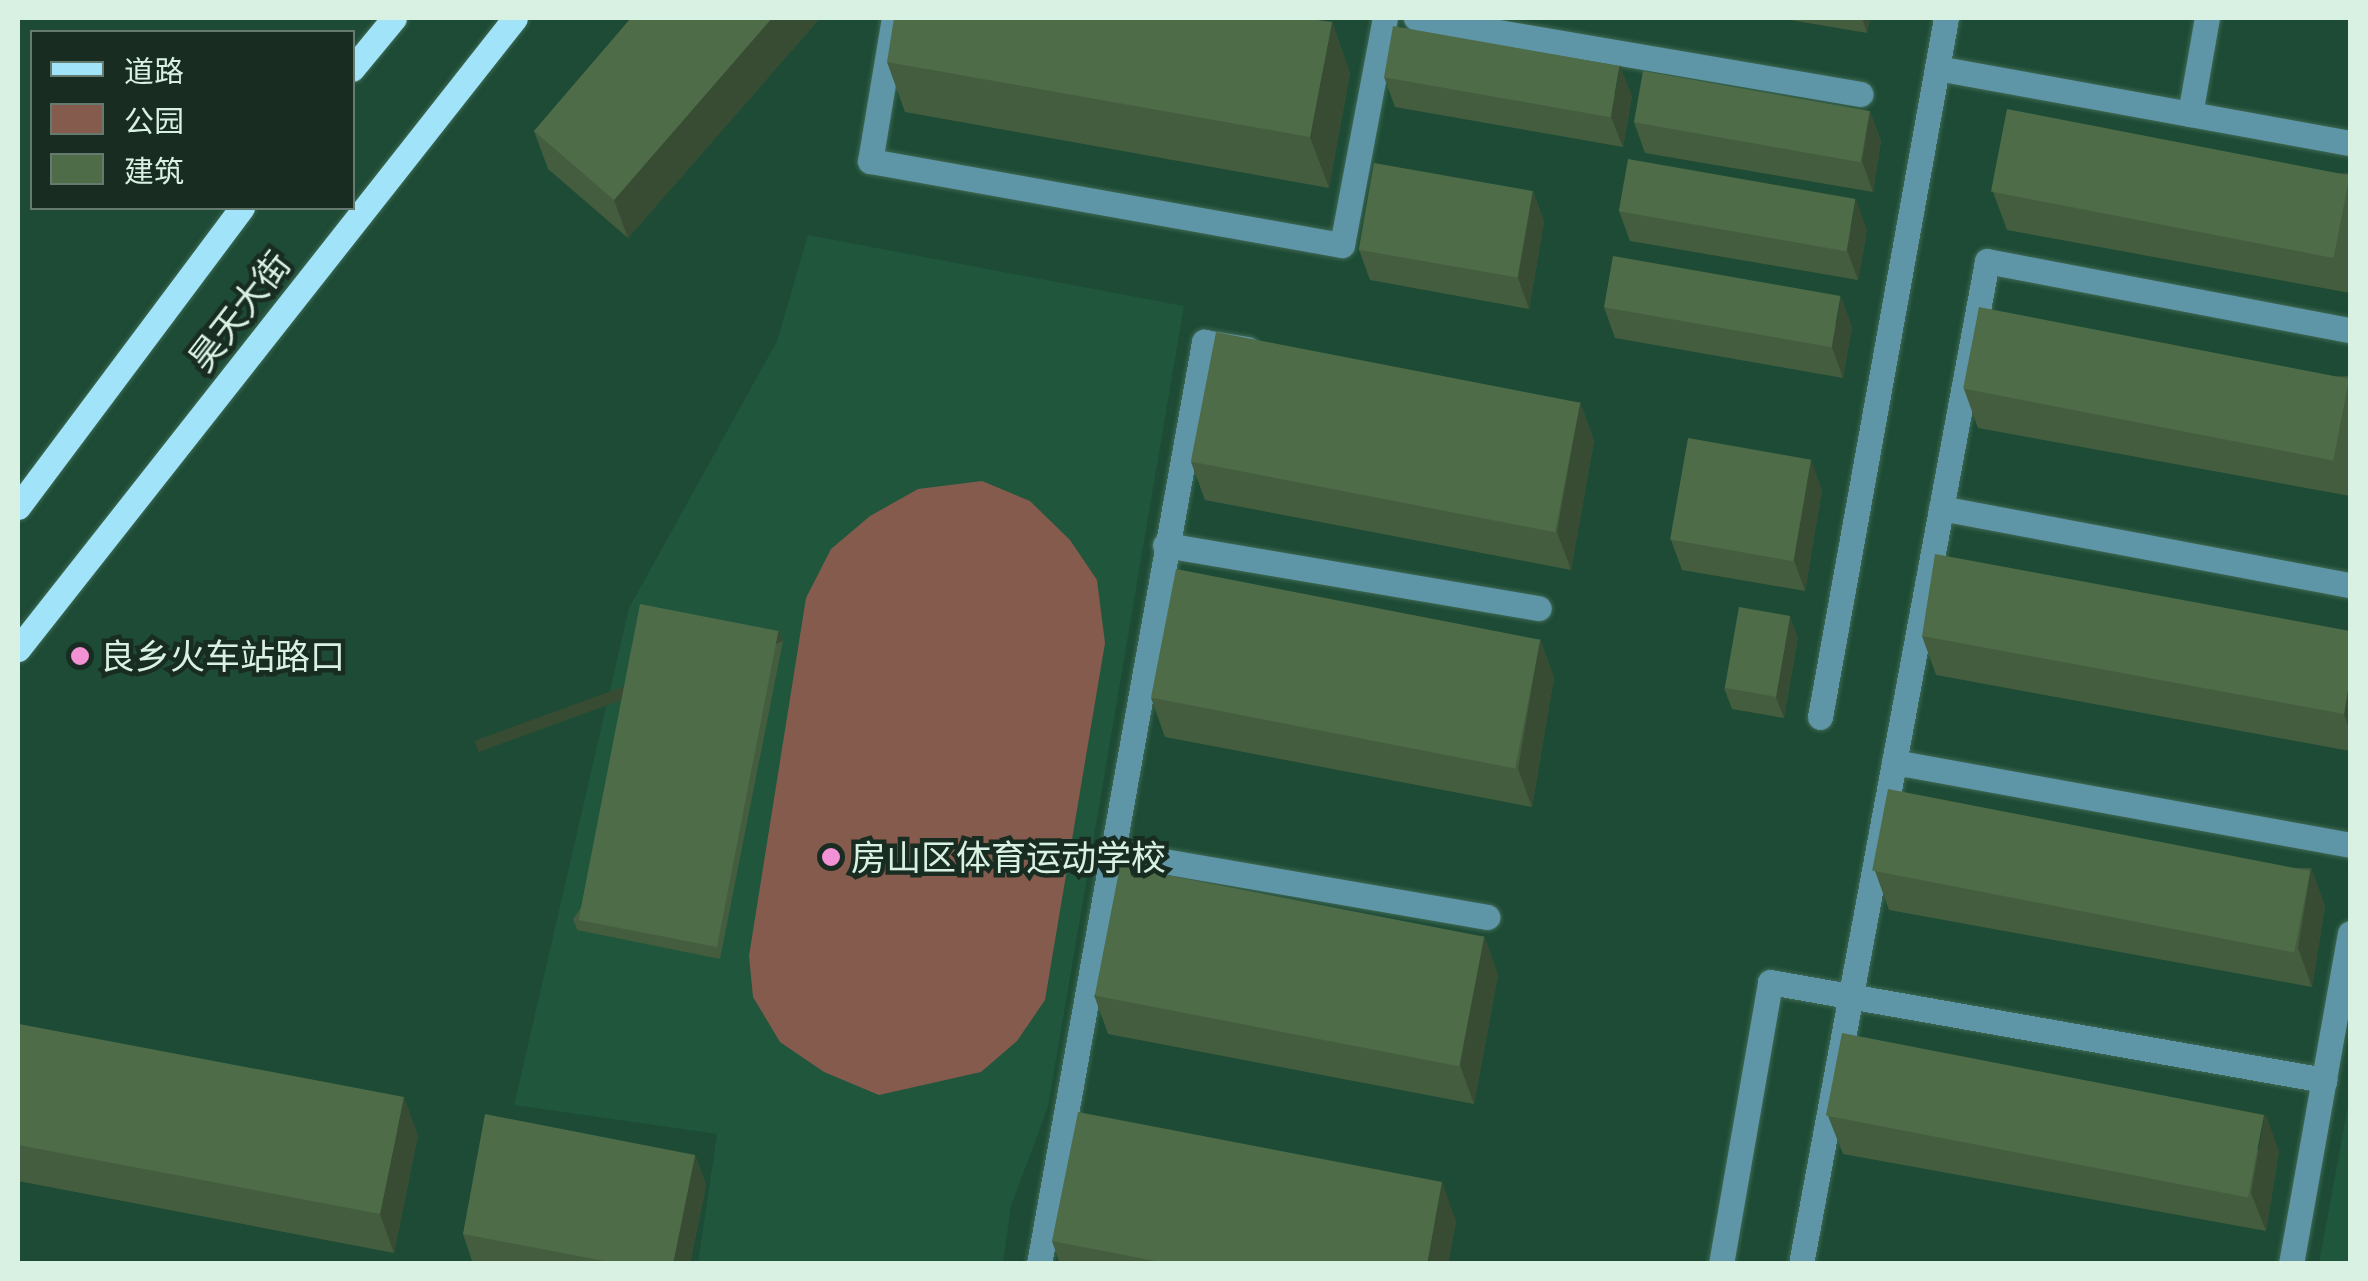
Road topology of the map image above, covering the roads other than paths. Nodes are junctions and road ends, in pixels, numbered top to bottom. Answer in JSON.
{"nodes":[{"id":1,"x":394,"y":18,"type":"edge"},
{"id":2,"x":516,"y":18,"type":"edge"},
{"id":3,"x":894,"y":18,"type":"edge"},
{"id":4,"x":1386,"y":18,"type":"edge"},
{"id":5,"x":1416,"y":18,"type":"edge"},
{"id":6,"x":1946,"y":18,"type":"edge"},
{"id":7,"x":2207,"y":18,"type":"edge"},
{"id":8,"x":355,"y":66,"type":"edge"},
{"id":9,"x":1936,"y":68,"type":"junction"},
{"id":10,"x":1861,"y":94,"type":"dead end"},
{"id":11,"x":2190,"y":114,"type":"junction"},
{"id":12,"x":2350,"y":143,"type":"edge"},
{"id":13,"x":241,"y":210,"type":"edge"},
{"id":14,"x":2350,"y":330,"type":"edge"},
{"id":15,"x":1282,"y":355,"type":"edge"},
{"id":16,"x":18,"y":507,"type":"edge"},
{"id":17,"x":1941,"y":508,"type":"junction"},
{"id":18,"x":1164,"y":544,"type":"junction"},
{"id":19,"x":2350,"y":585,"type":"edge"},
{"id":20,"x":1539,"y":608,"type":"dead end"},
{"id":21,"x":18,"y":649,"type":"edge"},
{"id":22,"x":1820,"y":717,"type":"dead end"},
{"id":23,"x":1894,"y":762,"type":"junction"},
{"id":24,"x":2350,"y":845,"type":"edge"},
{"id":25,"x":1111,"y":852,"type":"junction"},
{"id":26,"x":1487,"y":917,"type":"dead end"},
{"id":27,"x":2350,"y":933,"type":"edge"},
{"id":28,"x":2324,"y":1080,"type":"junction"},
{"id":29,"x":1040,"y":1264,"type":"edge"},
{"id":30,"x":1721,"y":1264,"type":"edge"},
{"id":31,"x":1802,"y":1264,"type":"edge"},
{"id":32,"x":2291,"y":1264,"type":"edge"}],
"edges":[{"from":1,"to":8,"type":"main road"},
{"from":2,"to":21,"type":"main road","name":"昊天大街"},
{"from":3,"to":4,"type":"street"},
{"from":5,"to":10,"type":"street"},
{"from":6,"to":9,"type":"street"},
{"from":7,"to":11,"type":"street"},
{"from":9,"to":11,"type":"street"},
{"from":9,"to":22,"type":"street"},
{"from":11,"to":12,"type":"street"},
{"from":13,"to":16,"type":"main road","name":"昊天大街"},
{"from":14,"to":17,"type":"street"},
{"from":15,"to":18,"type":"street"},
{"from":17,"to":19,"type":"street"},
{"from":17,"to":23,"type":"street"},
{"from":18,"to":20,"type":"street"},
{"from":18,"to":25,"type":"street"},
{"from":23,"to":24,"type":"street"},
{"from":23,"to":31,"type":"street"},
{"from":25,"to":26,"type":"street"},
{"from":25,"to":29,"type":"street"},
{"from":27,"to":28,"type":"street"},
{"from":28,"to":30,"type":"street"},
{"from":28,"to":32,"type":"street"}]}
